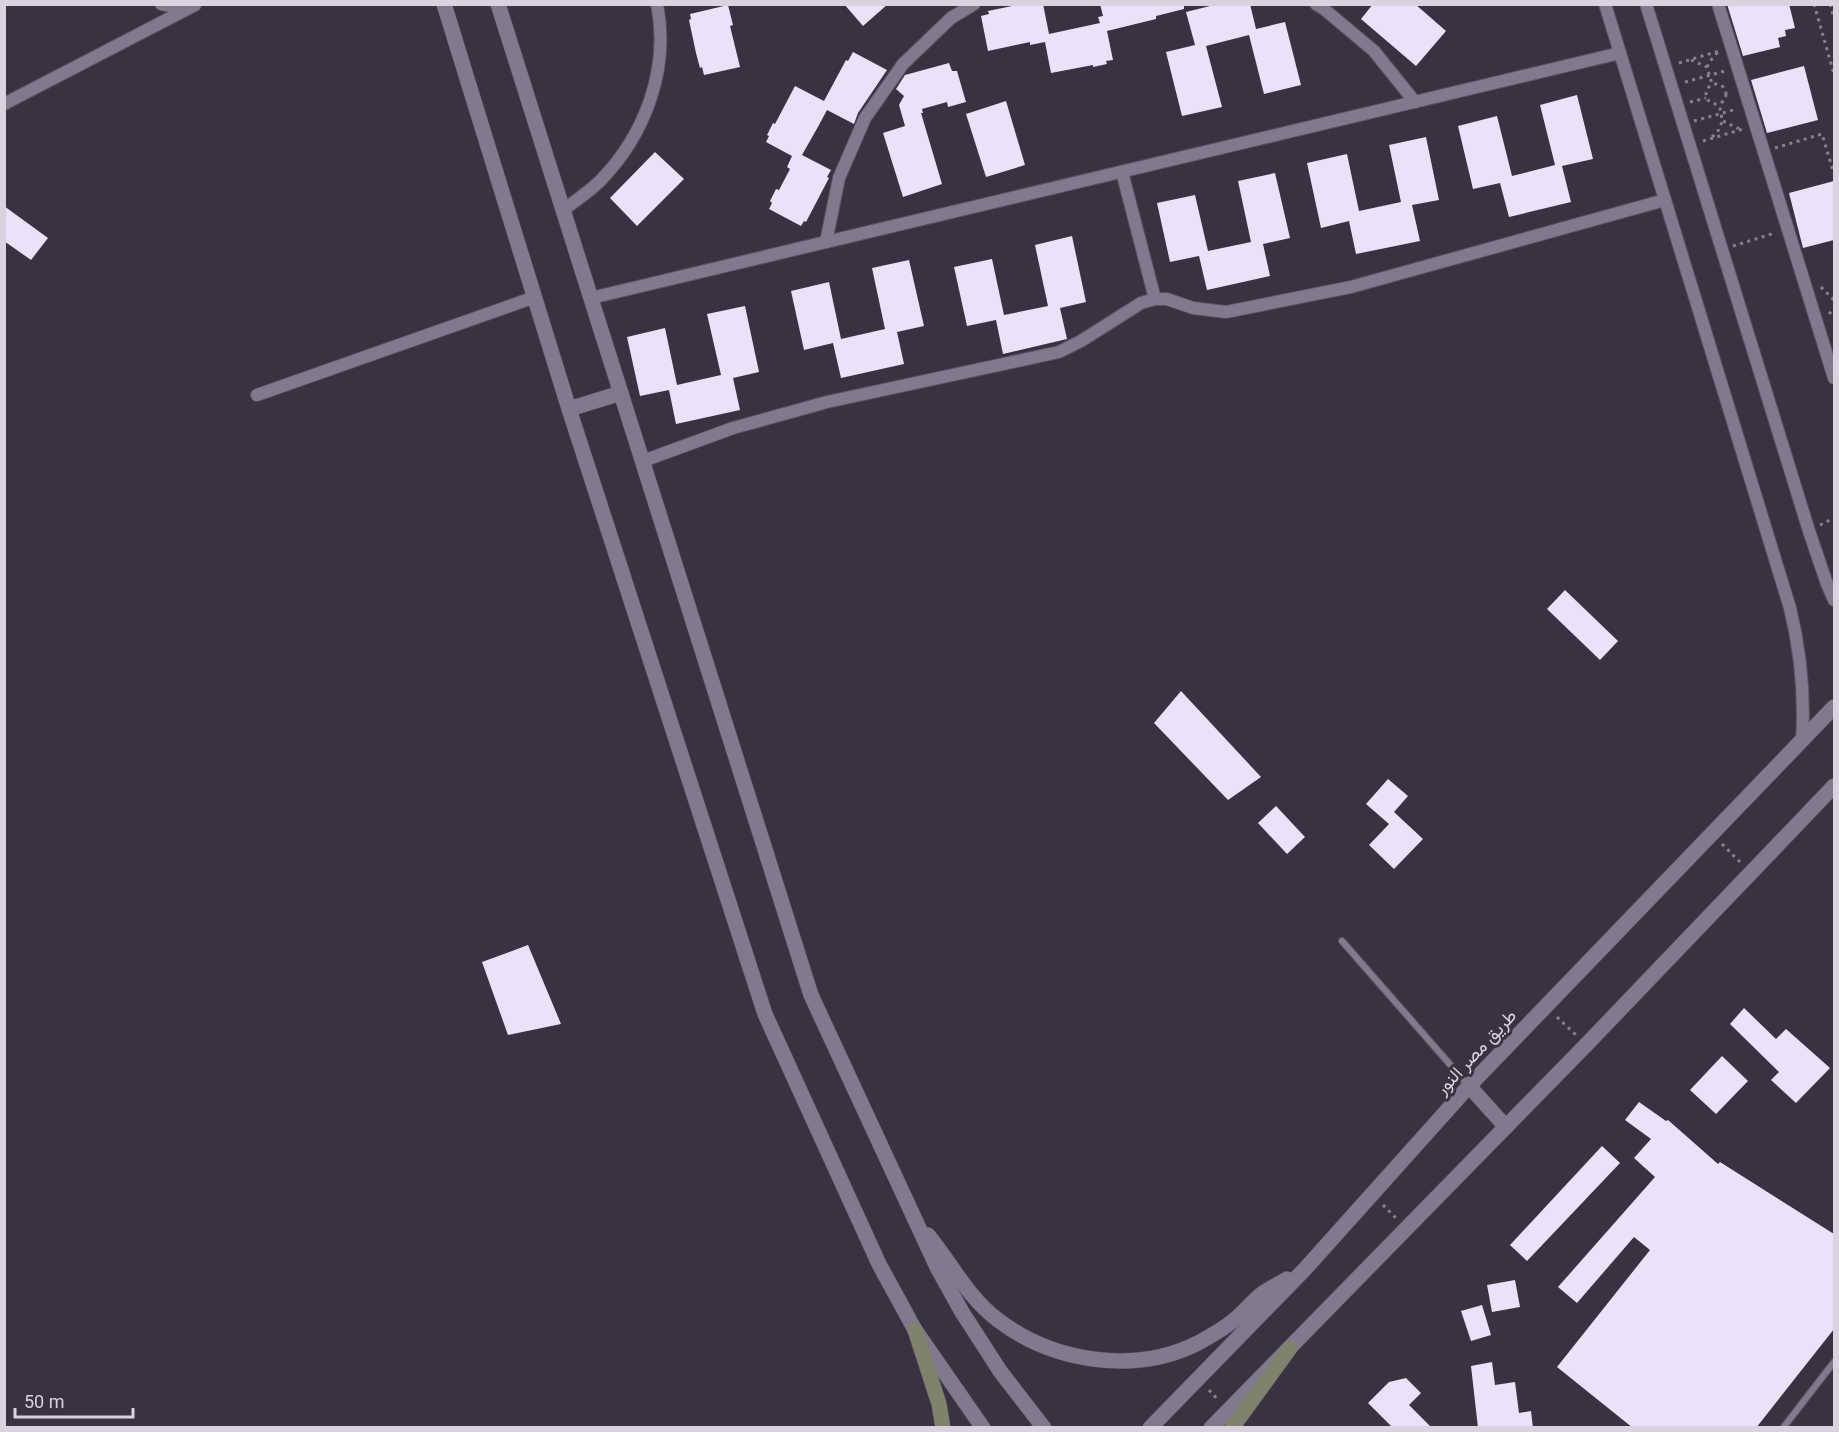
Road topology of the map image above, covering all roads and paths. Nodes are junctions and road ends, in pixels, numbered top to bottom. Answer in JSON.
{"nodes":[{"id":1,"x":161,"y":4,"type":"edge"},
{"id":2,"x":444,"y":4,"type":"edge"},
{"id":3,"x":498,"y":4,"type":"edge"},
{"id":4,"x":657,"y":4,"type":"edge"},
{"id":5,"x":974,"y":4,"type":"edge"},
{"id":6,"x":1316,"y":4,"type":"edge"},
{"id":7,"x":1605,"y":4,"type":"edge"},
{"id":8,"x":1646,"y":4,"type":"edge"},
{"id":9,"x":1718,"y":4,"type":"edge"},
{"id":10,"x":1814,"y":4,"type":"edge"},
{"id":11,"x":1830,"y":4,"type":"edge"},
{"id":12,"x":196,"y":5,"type":"edge"},
{"id":13,"x":1834,"y":18,"type":"edge"},
{"id":14,"x":1726,"y":49,"type":"junction"},
{"id":15,"x":1620,"y":53,"type":"junction"},
{"id":16,"x":1834,"y":54,"type":"edge"},
{"id":17,"x":1829,"y":56,"type":"junction"},
{"id":18,"x":1689,"y":60,"type":"junction"},
{"id":19,"x":1666,"y":67,"type":"junction"},
{"id":20,"x":1707,"y":67,"type":"junction"},
{"id":21,"x":1738,"y":68,"type":"junction"},
{"id":22,"x":1834,"y":74,"type":"edge"},
{"id":23,"x":1710,"y":76,"type":"junction"},
{"id":24,"x":1712,"y":84,"type":"junction"},
{"id":25,"x":1672,"y":86,"type":"junction"},
{"id":26,"x":1415,"y":102,"type":"junction"},
{"id":27,"x":4,"y":104,"type":"edge"},
{"id":28,"x":1719,"y":105,"type":"junction"},
{"id":29,"x":1750,"y":105,"type":"junction"},
{"id":30,"x":1721,"y":114,"type":"junction"},
{"id":31,"x":1723,"y":121,"type":"junction"},
{"id":32,"x":1683,"y":124,"type":"junction"},
{"id":33,"x":1750,"y":127,"type":"junction"},
{"id":34,"x":1710,"y":139,"type":"junction"},
{"id":35,"x":1690,"y":144,"type":"junction"},
{"id":36,"x":1764,"y":150,"type":"junction"},
{"id":37,"x":1122,"y":172,"type":"junction"},
{"id":38,"x":1834,"y":172,"type":"edge"},
{"id":39,"x":1665,"y":200,"type":"junction"},
{"id":40,"x":564,"y":210,"type":"junction"},
{"id":41,"x":1788,"y":229,"type":"junction"},
{"id":42,"x":826,"y":243,"type":"junction"},
{"id":43,"x":1722,"y":249,"type":"junction"},
{"id":44,"x":535,"y":297,"type":"junction"},
{"id":45,"x":591,"y":298,"type":"junction"},
{"id":46,"x":1155,"y":299,"type":"junction"},
{"id":47,"x":1834,"y":378,"type":"edge"},
{"id":48,"x":621,"y":393,"type":"junction"},
{"id":49,"x":257,"y":395,"type":"dead end"},
{"id":50,"x":568,"y":409,"type":"junction"},
{"id":51,"x":643,"y":461,"type":"junction"},
{"id":52,"x":1834,"y":600,"type":"edge"},
{"id":53,"x":1834,"y":707,"type":"edge"},
{"id":54,"x":1802,"y":741,"type":"junction"},
{"id":55,"x":1834,"y":786,"type":"edge"},
{"id":56,"x":1712,"y":835,"type":"junction"},
{"id":57,"x":1751,"y":872,"type":"junction"},
{"id":58,"x":1342,"y":941,"type":"dead end"},
{"id":59,"x":1546,"y":1006,"type":"junction"},
{"id":60,"x":1586,"y":1045,"type":"junction"},
{"id":61,"x":1470,"y":1086,"type":"junction"},
{"id":62,"x":1506,"y":1127,"type":"junction"},
{"id":63,"x":1372,"y":1194,"type":"junction"},
{"id":64,"x":914,"y":1219,"type":"junction"},
{"id":65,"x":1407,"y":1229,"type":"junction"},
{"id":66,"x":1305,"y":1269,"type":"junction"},
{"id":67,"x":915,"y":1330,"type":"junction"},
{"id":68,"x":1290,"y":1348,"type":"junction"},
{"id":69,"x":1834,"y":1362,"type":"edge"},
{"id":70,"x":1197,"y":1379,"type":"junction"},
{"id":71,"x":1228,"y":1410,"type":"junction"},
{"id":72,"x":943,"y":1428,"type":"edge"},
{"id":73,"x":982,"y":1428,"type":"edge"},
{"id":74,"x":1044,"y":1428,"type":"edge"},
{"id":75,"x":1150,"y":1428,"type":"edge"},
{"id":76,"x":1211,"y":1428,"type":"edge"},
{"id":77,"x":1232,"y":1428,"type":"edge"},
{"id":78,"x":1783,"y":1428,"type":"edge"}],
"edges":[{"from":1,"to":12,"type":"street"},
{"from":2,"to":44,"type":"street"},
{"from":3,"to":40,"type":"street"},
{"from":4,"to":40,"type":"street"},
{"from":5,"to":42,"type":"street"},
{"from":6,"to":26,"type":"street"},
{"from":7,"to":15,"type":"street"},
{"from":8,"to":19,"type":"street"},
{"from":9,"to":14,"type":"street"},
{"from":10,"to":17,"type":"path"},
{"from":11,"to":13,"type":"path"},
{"from":12,"to":27,"type":"street"},
{"from":14,"to":18,"type":"path"},
{"from":14,"to":20,"type":"path"},
{"from":14,"to":21,"type":"street"},
{"from":15,"to":26,"type":"street"},
{"from":15,"to":39,"type":"street"},
{"from":16,"to":17,"type":"path"},
{"from":17,"to":22,"type":"path"},
{"from":18,"to":19,"type":"path"},
{"from":18,"to":20,"type":"path"},
{"from":19,"to":25,"type":"street"},
{"from":20,"to":23,"type":"path"},
{"from":21,"to":23,"type":"path"},
{"from":21,"to":29,"type":"street"},
{"from":23,"to":24,"type":"path"},
{"from":23,"to":25,"type":"path"},
{"from":24,"to":28,"type":"path"},
{"from":24,"to":28,"type":"path"},
{"from":25,"to":32,"type":"street"},
{"from":26,"to":37,"type":"street"},
{"from":28,"to":30,"type":"path"},
{"from":29,"to":30,"type":"path"},
{"from":29,"to":33,"type":"street"},
{"from":30,"to":31,"type":"path"},
{"from":30,"to":32,"type":"path"},
{"from":31,"to":33,"type":"path"},
{"from":31,"to":34,"type":"path"},
{"from":32,"to":35,"type":"street"},
{"from":33,"to":34,"type":"path"},
{"from":33,"to":36,"type":"street"},
{"from":34,"to":35,"type":"path"},
{"from":35,"to":43,"type":"street"},
{"from":36,"to":38,"type":"path"},
{"from":36,"to":41,"type":"street"},
{"from":37,"to":42,"type":"street"},
{"from":37,"to":46,"type":"street"},
{"from":39,"to":46,"type":"street"},
{"from":39,"to":54,"type":"street"},
{"from":40,"to":45,"type":"street"},
{"from":41,"to":43,"type":"path"},
{"from":41,"to":47,"type":"street"},
{"from":42,"to":45,"type":"street"},
{"from":43,"to":52,"type":"street"},
{"from":44,"to":49,"type":"street"},
{"from":44,"to":50,"type":"street"},
{"from":45,"to":48,"type":"street"},
{"from":46,"to":51,"type":"street"},
{"from":48,"to":50,"type":"street"},
{"from":48,"to":51,"type":"street"},
{"from":50,"to":67,"type":"street"},
{"from":51,"to":64,"type":"street"},
{"from":53,"to":54,"type":"street","name":"طريق مصر النور"},
{"from":54,"to":56,"type":"street","name":"طريق مصر النور"},
{"from":55,"to":57,"type":"street"},
{"from":56,"to":57,"type":"path"},
{"from":56,"to":59,"type":"street","name":"طريق مصر النور"},
{"from":57,"to":60,"type":"street"},
{"from":58,"to":61,"type":"lane"},
{"from":59,"to":60,"type":"path"},
{"from":59,"to":61,"type":"street","name":"طريق مصر النور"},
{"from":60,"to":62,"type":"street"},
{"from":61,"to":62,"type":"street"},
{"from":61,"to":63,"type":"street","name":"طريق مصر النور"},
{"from":62,"to":65,"type":"street"},
{"from":63,"to":65,"type":"path"},
{"from":63,"to":66,"type":"street","name":"طريق مصر النور"},
{"from":64,"to":66,"type":"street"},
{"from":64,"to":74,"type":"street"},
{"from":65,"to":68,"type":"street"},
{"from":66,"to":70,"type":"street","name":"طريق مصر النور"},
{"from":67,"to":72,"type":"main road"},
{"from":67,"to":73,"type":"street"},
{"from":68,"to":71,"type":"street"},
{"from":68,"to":77,"type":"main road"},
{"from":69,"to":78,"type":"lane"},
{"from":70,"to":71,"type":"path"},
{"from":70,"to":75,"type":"street","name":"طريق مصر النور"},
{"from":71,"to":76,"type":"street"}]}
